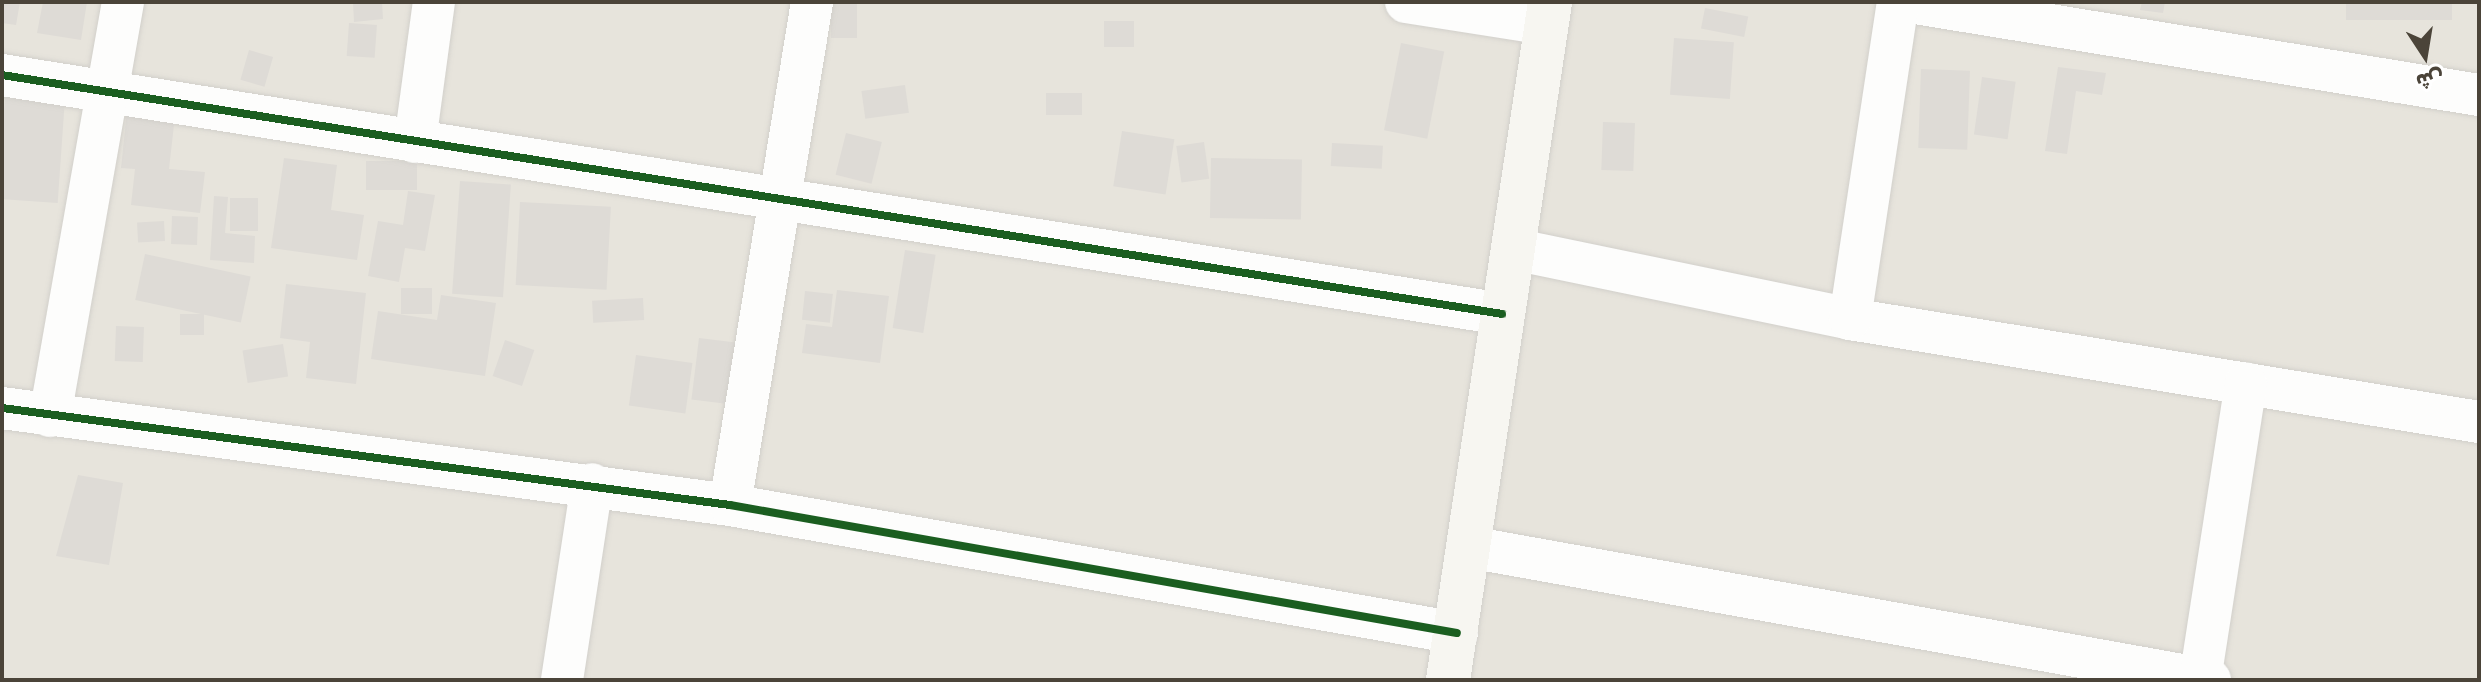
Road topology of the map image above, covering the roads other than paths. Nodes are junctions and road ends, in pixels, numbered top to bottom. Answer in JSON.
{"nodes":[{"id":1,"x":123,"y":2,"type":"edge"},
{"id":2,"x":434,"y":2,"type":"edge"},
{"id":3,"x":812,"y":2,"type":"edge"},
{"id":4,"x":1406,"y":2,"type":"edge"},
{"id":5,"x":1898,"y":2,"type":"edge"},
{"id":6,"x":1909,"y":2,"type":"edge"},
{"id":7,"x":1548,"y":13,"type":"edge"},
{"id":8,"x":2,"y":75,"type":"edge"},
{"id":9,"x":107,"y":93,"type":"junction"},
{"id":10,"x":2479,"y":95,"type":"edge"},
{"id":11,"x":415,"y":142,"type":"junction"},
{"id":12,"x":779,"y":201,"type":"junction"},
{"id":13,"x":1513,"y":249,"type":"junction"},
{"id":14,"x":1502,"y":314,"type":"junction"},
{"id":15,"x":1850,"y":319,"type":"junction"},
{"id":16,"x":2246,"y":384,"type":"junction"},
{"id":17,"x":2,"y":408,"type":"edge"},
{"id":18,"x":50,"y":416,"type":"junction"},
{"id":19,"x":2479,"y":422,"type":"edge"},
{"id":20,"x":592,"y":484,"type":"junction"},
{"id":21,"x":730,"y":505,"type":"junction"},
{"id":22,"x":1469,"y":547,"type":"junction"},
{"id":23,"x":1457,"y":633,"type":"junction"},
{"id":24,"x":2203,"y":679,"type":"edge"},
{"id":25,"x":562,"y":680,"type":"edge"},
{"id":26,"x":1448,"y":680,"type":"edge"}],
"edges":[{"from":1,"to":9,"type":"street"},
{"from":2,"to":11,"type":"street"},
{"from":3,"to":12,"type":"street"},
{"from":4,"to":7,"type":"street"},
{"from":5,"to":15,"type":"street"},
{"from":6,"to":10,"type":"street"},
{"from":7,"to":13,"type":"street"},
{"from":8,"to":9,"type":"street"},
{"from":9,"to":11,"type":"street"},
{"from":9,"to":18,"type":"street"},
{"from":11,"to":12,"type":"street"},
{"from":12,"to":14,"type":"street"},
{"from":12,"to":21,"type":"street"},
{"from":13,"to":14,"type":"street"},
{"from":13,"to":15,"type":"street"},
{"from":14,"to":22,"type":"street"},
{"from":15,"to":16,"type":"street"},
{"from":16,"to":19,"type":"street"},
{"from":16,"to":24,"type":"street"},
{"from":17,"to":18,"type":"street"},
{"from":18,"to":20,"type":"street"},
{"from":20,"to":21,"type":"street"},
{"from":20,"to":25,"type":"street"},
{"from":21,"to":23,"type":"street"},
{"from":22,"to":23,"type":"street"},
{"from":22,"to":24,"type":"street"},
{"from":23,"to":26,"type":"street"}]}
